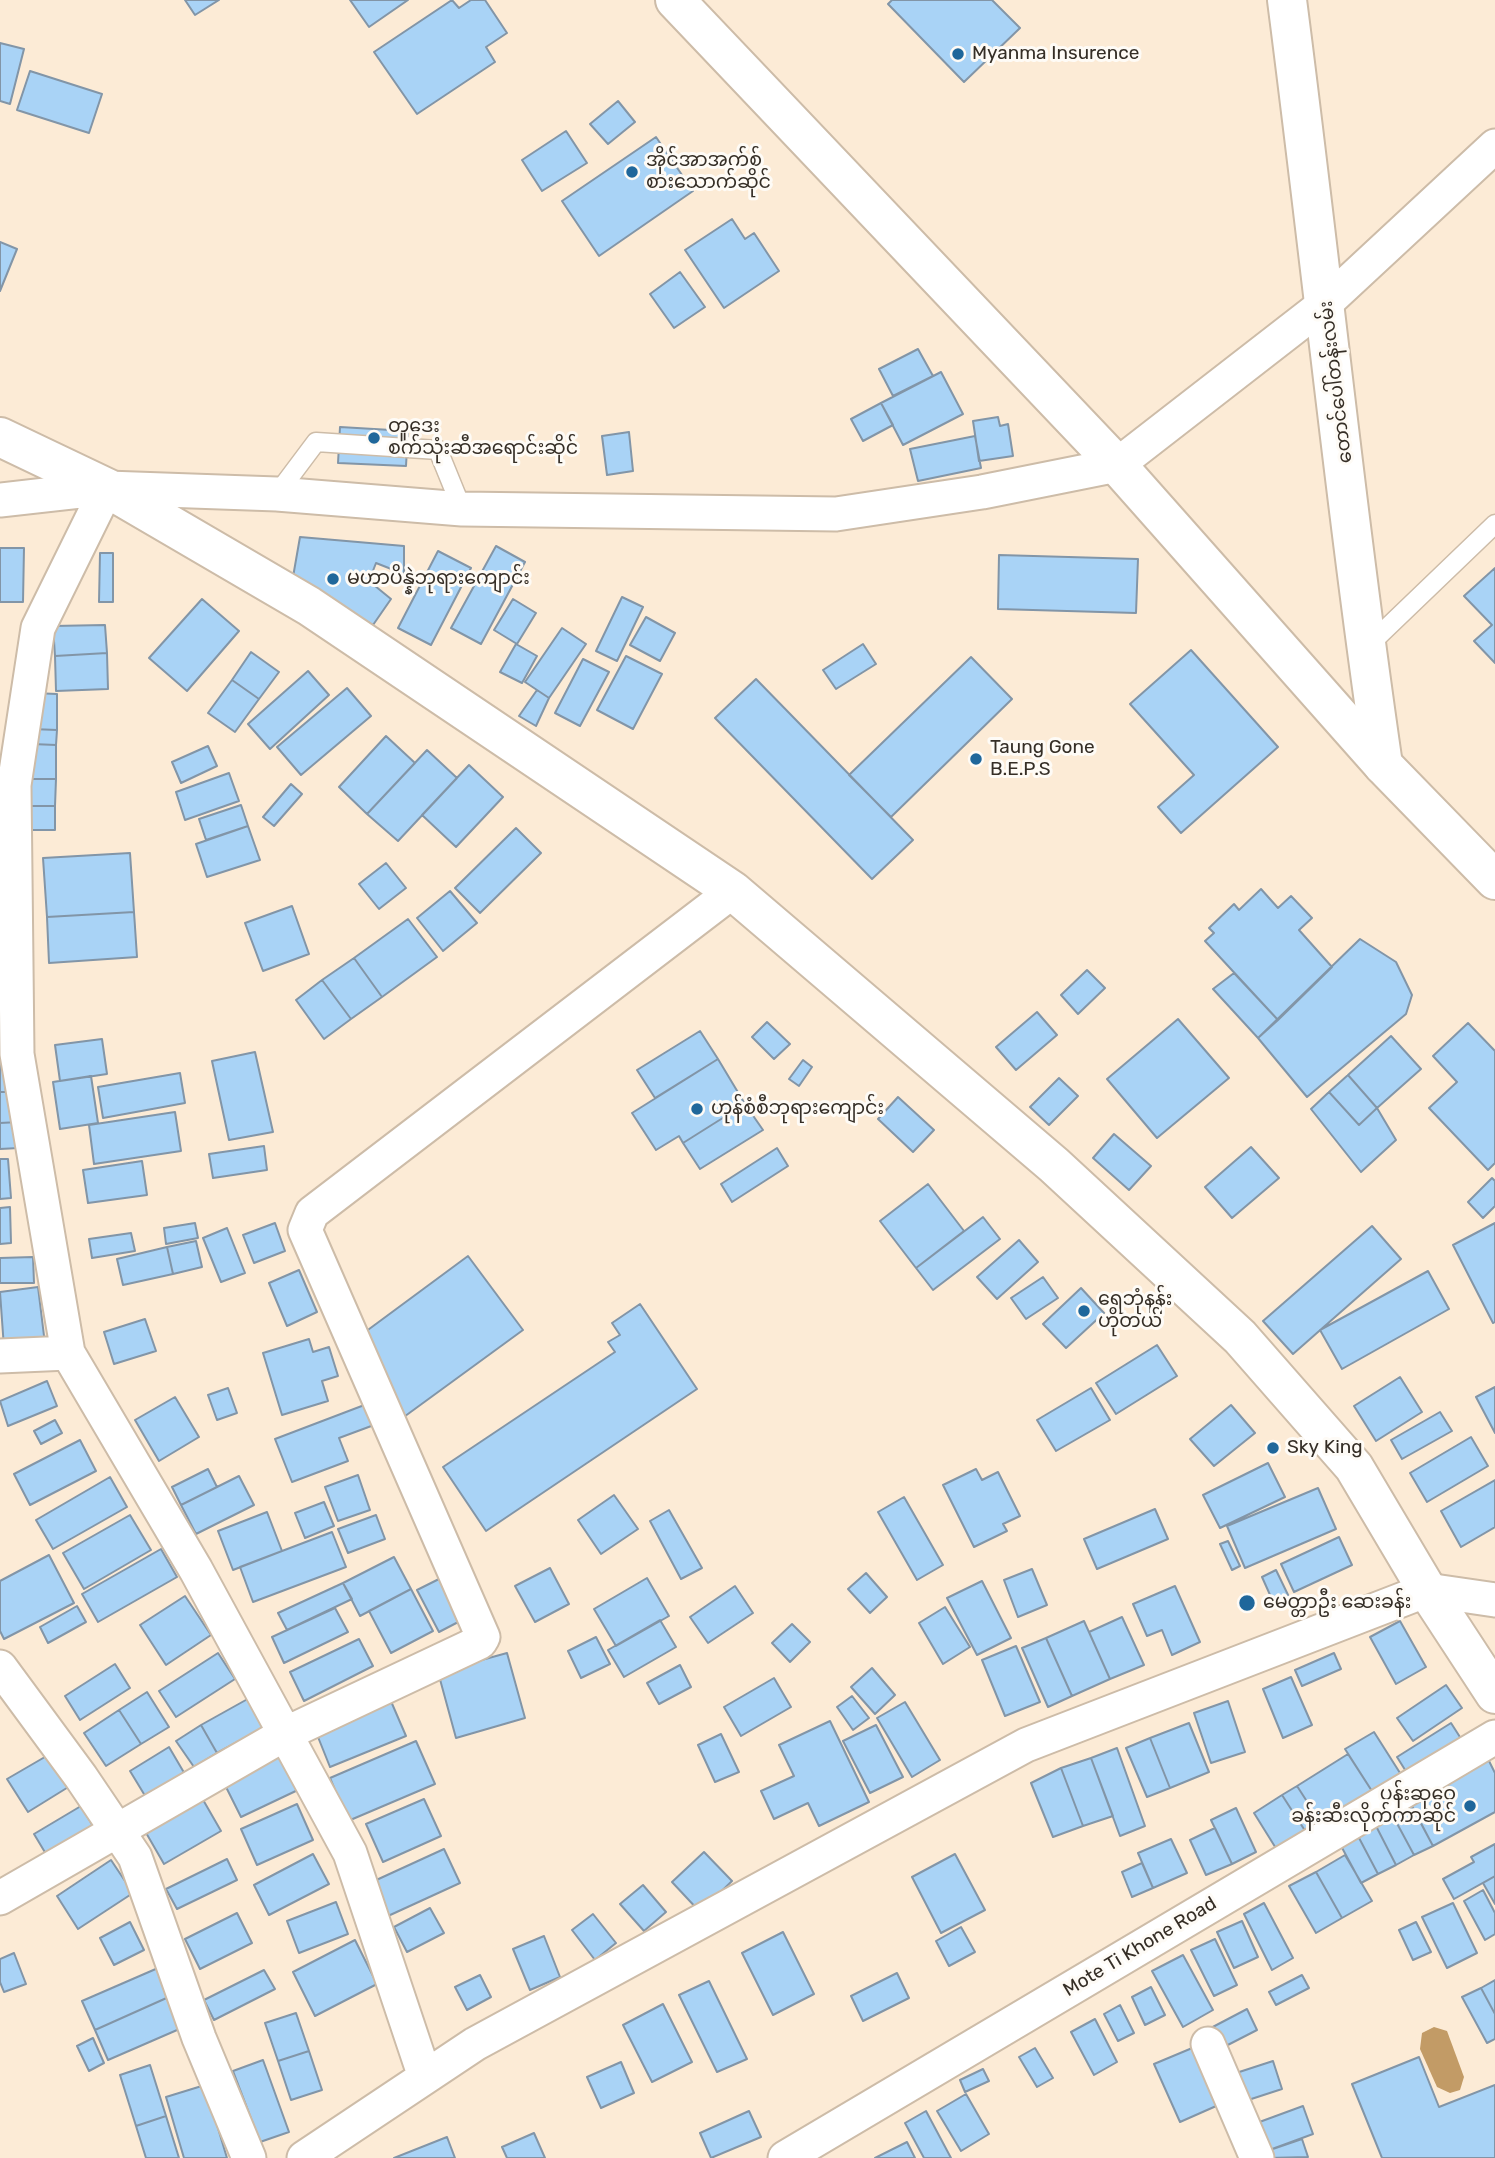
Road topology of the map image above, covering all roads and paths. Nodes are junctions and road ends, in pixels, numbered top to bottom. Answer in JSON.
{"nodes":[{"id":1,"x":675,"y":0,"type":"edge"},
{"id":2,"x":1287,"y":0,"type":"edge"},
{"id":3,"x":1495,"y":146,"type":"edge"},
{"id":4,"x":1327,"y":302,"type":"junction"},
{"id":5,"x":0,"y":437,"type":"edge"},
{"id":6,"x":1117,"y":465,"type":"junction"},
{"id":7,"x":107,"y":488,"type":"junction"},
{"id":8,"x":277,"y":494,"type":"junction"},
{"id":9,"x":0,"y":500,"type":"edge"},
{"id":10,"x":462,"y":509,"type":"junction"},
{"id":11,"x":1495,"y":524,"type":"edge"},
{"id":12,"x":1366,"y":648,"type":"junction"},
{"id":13,"x":1384,"y":765,"type":"junction"},
{"id":14,"x":1495,"y":880,"type":"edge"},
{"id":15,"x":733,"y":891,"type":"junction"},
{"id":16,"x":8,"y":1035,"type":"edge"},
{"id":17,"x":68,"y":1353,"type":"junction"},
{"id":18,"x":0,"y":1356,"type":"edge"},
{"id":19,"x":1427,"y":1590,"type":"junction"},
{"id":20,"x":1495,"y":1600,"type":"edge"},
{"id":21,"x":0,"y":1667,"type":"edge"},
{"id":22,"x":1495,"y":1694,"type":"edge"},
{"id":23,"x":285,"y":1734,"type":"junction"},
{"id":24,"x":1495,"y":1737,"type":"edge"},
{"id":25,"x":118,"y":1831,"type":"junction"},
{"id":26,"x":0,"y":1898,"type":"edge"},
{"id":27,"x":1208,"y":2045,"type":"dead end"},
{"id":28,"x":425,"y":2077,"type":"junction"},
{"id":29,"x":249,"y":2158,"type":"edge"},
{"id":30,"x":304,"y":2158,"type":"edge"},
{"id":31,"x":785,"y":2158,"type":"edge"},
{"id":32,"x":1256,"y":2158,"type":"edge"}],
"edges":[{"from":1,"to":6,"type":"main road"},
{"from":2,"to":4,"type":"main road","name":"တောင်ပေါ်တန်းလမ်း"},
{"from":3,"to":4,"type":"street"},
{"from":4,"to":6,"type":"street"},
{"from":4,"to":12,"type":"main road","name":"တောင်ပေါ်တန်းလမ်း"},
{"from":5,"to":7,"type":"main road"},
{"from":6,"to":10,"type":"street"},
{"from":6,"to":13,"type":"main road"},
{"from":7,"to":8,"type":"street"},
{"from":7,"to":9,"type":"street"},
{"from":7,"to":15,"type":"main road"},
{"from":7,"to":16,"type":"street"},
{"from":8,"to":10,"type":"street"},
{"from":8,"to":10,"type":"lane"},
{"from":11,"to":12,"type":"lane"},
{"from":12,"to":13,"type":"main road","name":"တောင်ပေါ်တန်းလမ်း"},
{"from":13,"to":14,"type":"main road"},
{"from":15,"to":19,"type":"main road"},
{"from":15,"to":23,"type":"street"},
{"from":16,"to":17,"type":"street"},
{"from":17,"to":18,"type":"street"},
{"from":17,"to":23,"type":"street"},
{"from":19,"to":20,"type":"street"},
{"from":19,"to":22,"type":"main road"},
{"from":19,"to":28,"type":"street"},
{"from":21,"to":25,"type":"street"},
{"from":23,"to":25,"type":"street"},
{"from":23,"to":28,"type":"street"},
{"from":24,"to":31,"type":"street","name":"Mote Ti Khone Road"},
{"from":25,"to":26,"type":"street"},
{"from":25,"to":29,"type":"street"},
{"from":27,"to":32,"type":"street"},
{"from":28,"to":30,"type":"street"}]}
